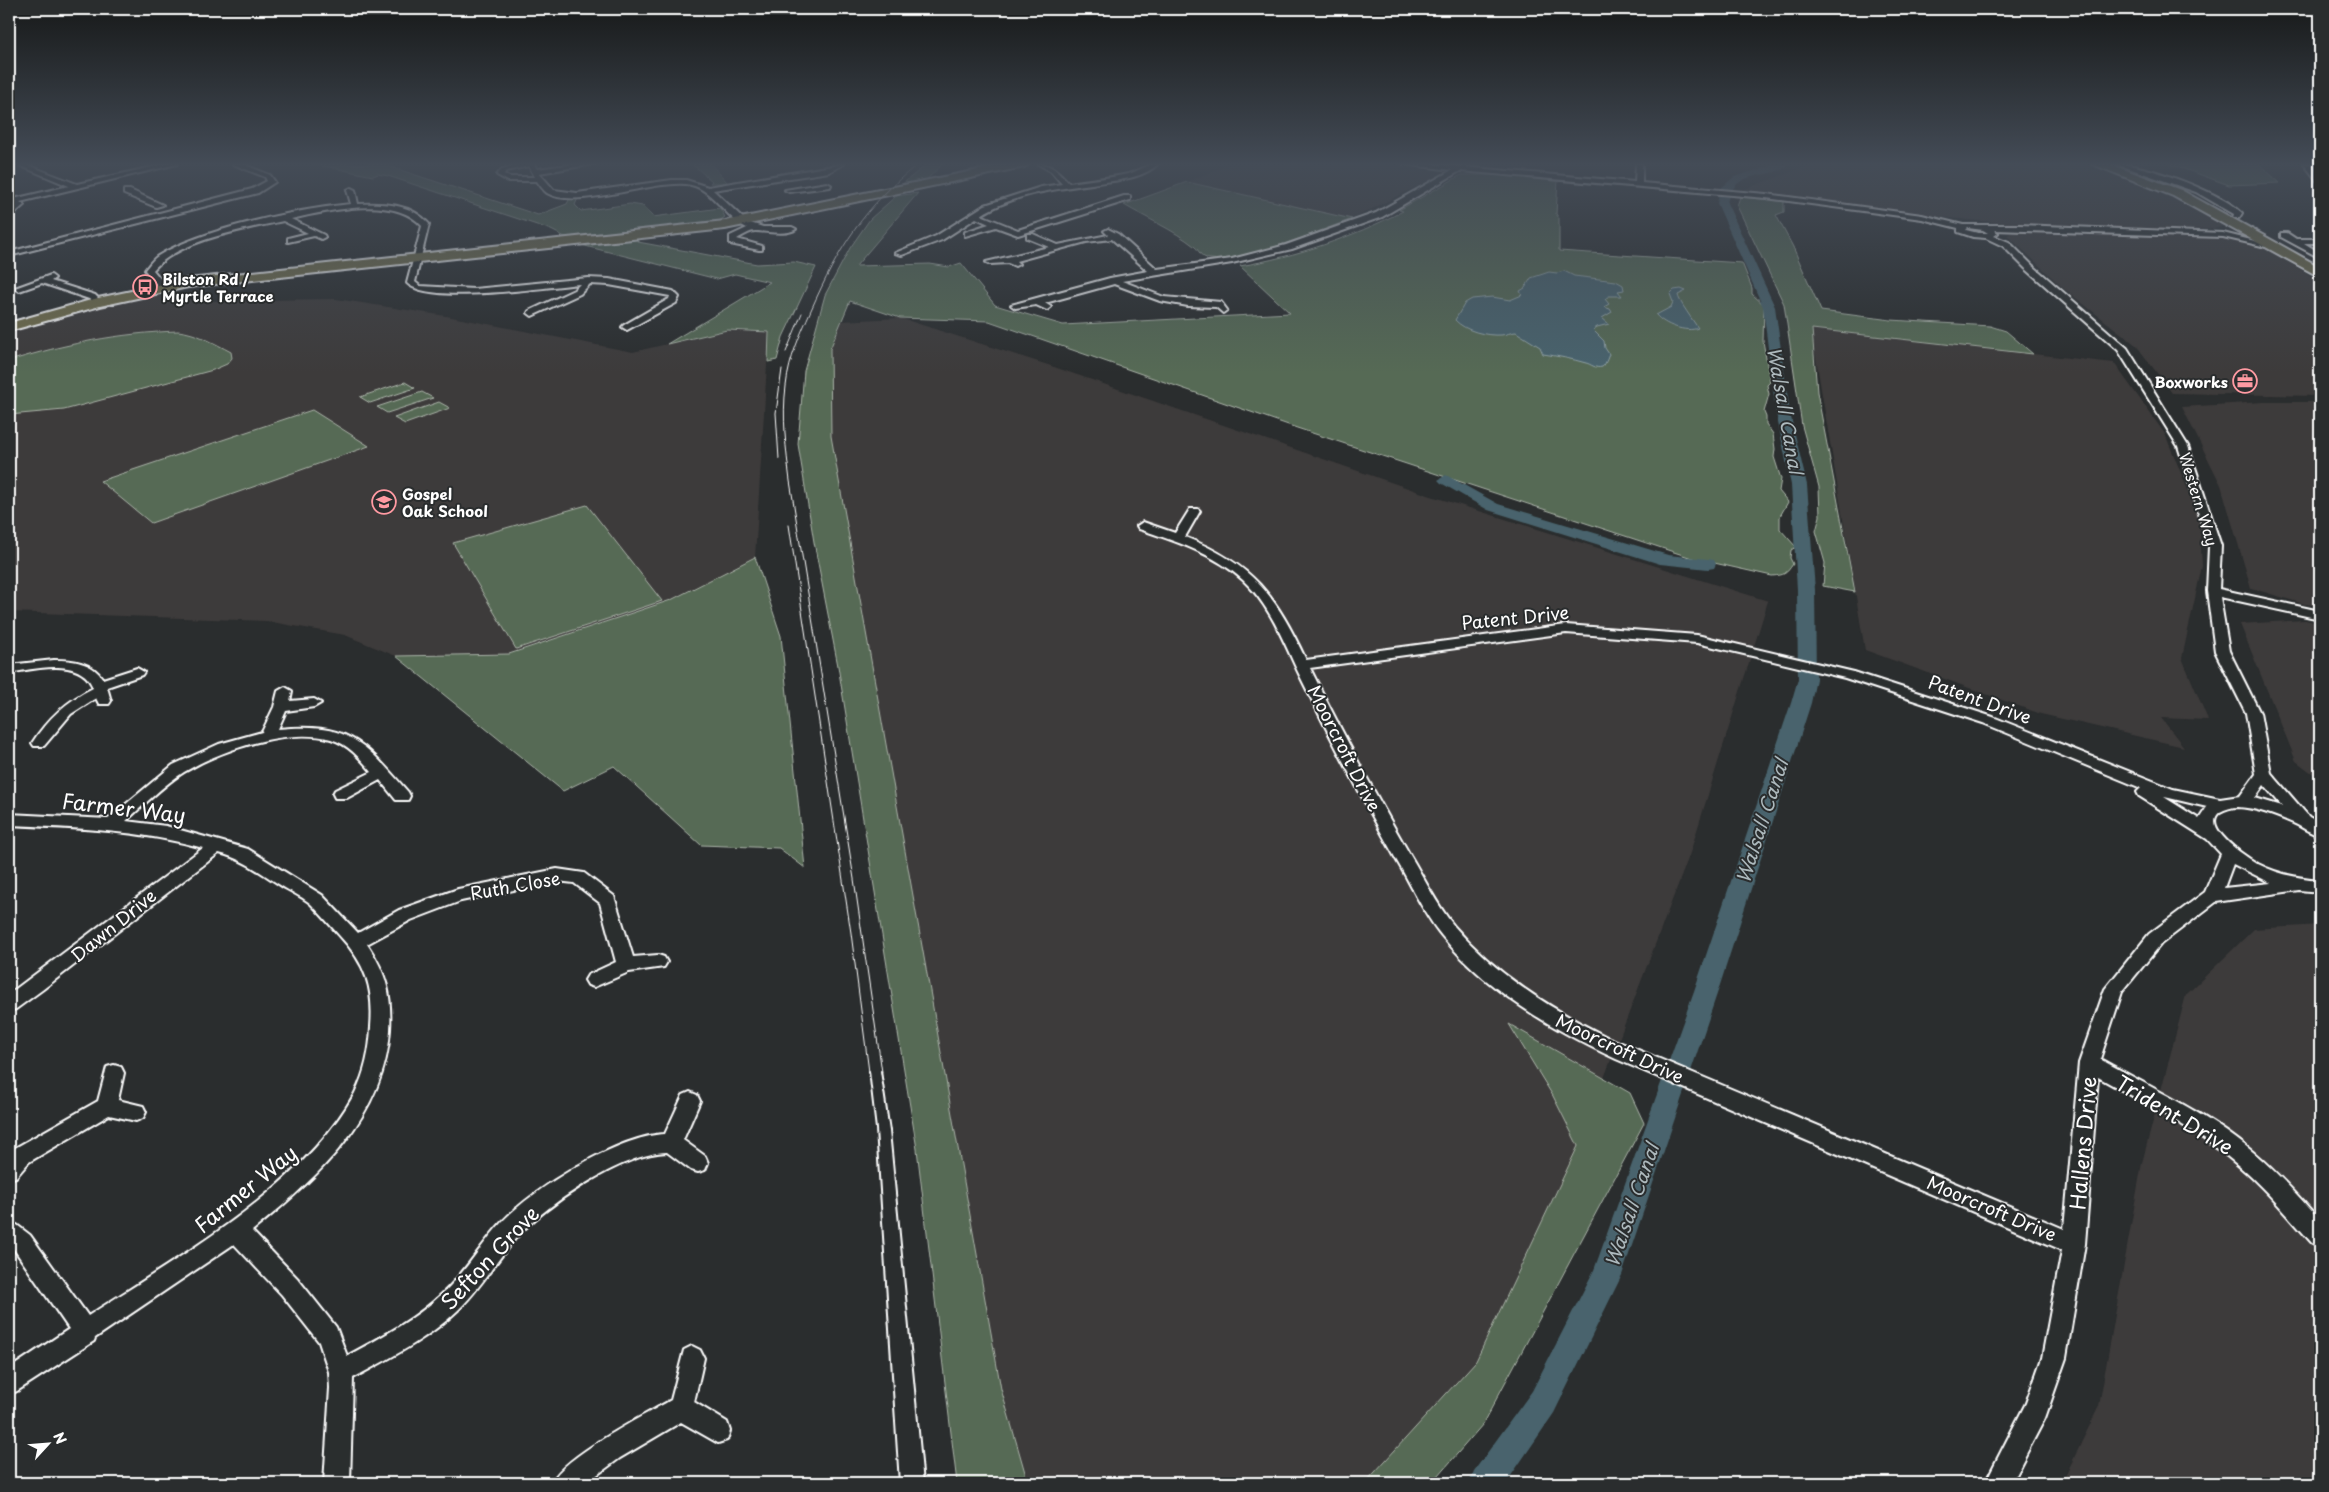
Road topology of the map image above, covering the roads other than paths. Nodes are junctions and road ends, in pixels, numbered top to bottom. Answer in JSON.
{"nodes":[{"id":1,"x":88,"y":234,"type":"edge"},
{"id":2,"x":225,"y":234,"type":"edge"},
{"id":3,"x":313,"y":234,"type":"edge"},
{"id":4,"x":424,"y":234,"type":"edge"},
{"id":5,"x":652,"y":234,"type":"edge"},
{"id":6,"x":738,"y":234,"type":"edge"},
{"id":7,"x":946,"y":234,"type":"edge"},
{"id":8,"x":1110,"y":234,"type":"edge"},
{"id":9,"x":1113,"y":234,"type":"edge"},
{"id":10,"x":1329,"y":234,"type":"edge"},
{"id":11,"x":1989,"y":234,"type":"edge"},
{"id":12,"x":2188,"y":234,"type":"edge"},
{"id":13,"x":2226,"y":234,"type":"edge"},
{"id":14,"x":2256,"y":234,"type":"edge"},
{"id":15,"x":2262,"y":234,"type":"edge"},
{"id":16,"x":2223,"y":235,"type":"junction"},
{"id":17,"x":2284,"y":235,"type":"dead end"},
{"id":18,"x":1030,"y":236,"type":"dead end"},
{"id":19,"x":291,"y":240,"type":"dead end"},
{"id":20,"x":2294,"y":241,"type":"junction"},
{"id":21,"x":2320,"y":241,"type":"edge"},
{"id":22,"x":769,"y":244,"type":"dead end"},
{"id":23,"x":1058,"y":248,"type":"junction"},
{"id":24,"x":2277,"y":248,"type":"junction"},
{"id":25,"x":899,"y":253,"type":"dead end"},
{"id":26,"x":9,"y":254,"type":"edge"},
{"id":27,"x":2320,"y":256,"type":"edge"},
{"id":28,"x":417,"y":260,"type":"junction"},
{"id":29,"x":990,"y":262,"type":"dead end"},
{"id":30,"x":2320,"y":264,"type":"edge"},
{"id":31,"x":1155,"y":272,"type":"junction"},
{"id":32,"x":2320,"y":273,"type":"edge"},
{"id":33,"x":55,"y":276,"type":"dead end"},
{"id":34,"x":1113,"y":280,"type":"junction"},
{"id":35,"x":43,"y":281,"type":"junction"},
{"id":36,"x":588,"y":281,"type":"junction"},
{"id":37,"x":19,"y":288,"type":"dead end"},
{"id":38,"x":164,"y":288,"type":"junction"},
{"id":39,"x":98,"y":302,"type":"junction"},
{"id":40,"x":1037,"y":302,"type":"junction"},
{"id":41,"x":1221,"y":304,"type":"dead end"},
{"id":42,"x":1015,"y":305,"type":"dead end"},
{"id":43,"x":1047,"y":307,"type":"dead end"},
{"id":44,"x":532,"y":313,"type":"dead end"},
{"id":45,"x":9,"y":327,"type":"edge"},
{"id":46,"x":627,"y":327,"type":"dead end"},
{"id":47,"x":1194,"y":511,"type":"dead end"},
{"id":48,"x":1143,"y":526,"type":"dead end"},
{"id":49,"x":1178,"y":538,"type":"junction"},
{"id":50,"x":2213,"y":591,"type":"junction"},
{"id":51,"x":2320,"y":614,"type":"edge"},
{"id":52,"x":1302,"y":665,"type":"junction"},
{"id":53,"x":9,"y":670,"type":"edge"},
{"id":54,"x":137,"y":672,"type":"dead end"},
{"id":55,"x":285,"y":691,"type":"dead end"},
{"id":56,"x":102,"y":692,"type":"junction"},
{"id":57,"x":314,"y":702,"type":"dead end"},
{"id":58,"x":282,"y":707,"type":"junction"},
{"id":59,"x":268,"y":735,"type":"junction"},
{"id":60,"x":39,"y":743,"type":"dead end"},
{"id":61,"x":2095,"y":765,"type":"junction"},
{"id":62,"x":382,"y":773,"type":"junction"},
{"id":63,"x":2264,"y":774,"type":"junction"},
{"id":64,"x":342,"y":794,"type":"dead end"},
{"id":65,"x":402,"y":796,"type":"dead end"},
{"id":66,"x":2243,"y":803,"type":"junction"},
{"id":67,"x":2222,"y":805,"type":"junction"},
{"id":68,"x":9,"y":819,"type":"edge"},
{"id":69,"x":2305,"y":822,"type":"junction"},
{"id":70,"x":111,"y":825,"type":"junction"},
{"id":71,"x":2320,"y":830,"type":"edge"},
{"id":72,"x":2212,"y":835,"type":"junction"},
{"id":73,"x":217,"y":846,"type":"junction"},
{"id":74,"x":2229,"y":854,"type":"junction"},
{"id":75,"x":2302,"y":885,"type":"junction"},
{"id":76,"x":2320,"y":886,"type":"edge"},
{"id":77,"x":2212,"y":896,"type":"junction"},
{"id":78,"x":356,"y":942,"type":"junction"},
{"id":79,"x":658,"y":962,"type":"dead end"},
{"id":80,"x":626,"y":965,"type":"junction"},
{"id":81,"x":594,"y":980,"type":"dead end"},
{"id":82,"x":9,"y":1004,"type":"edge"},
{"id":83,"x":2089,"y":1063,"type":"junction"},
{"id":84,"x":114,"y":1073,"type":"dead end"},
{"id":85,"x":690,"y":1101,"type":"dead end"},
{"id":86,"x":107,"y":1106,"type":"junction"},
{"id":87,"x":136,"y":1112,"type":"dead end"},
{"id":88,"x":671,"y":1142,"type":"junction"},
{"id":89,"x":698,"y":1163,"type":"dead end"},
{"id":90,"x":9,"y":1170,"type":"edge"},
{"id":91,"x":236,"y":1230,"type":"junction"},
{"id":92,"x":9,"y":1232,"type":"edge"},
{"id":93,"x":2320,"y":1236,"type":"edge"},
{"id":94,"x":2074,"y":1244,"type":"junction"},
{"id":95,"x":86,"y":1333,"type":"junction"},
{"id":96,"x":692,"y":1358,"type":"dead end"},
{"id":97,"x":341,"y":1372,"type":"junction"},
{"id":98,"x":9,"y":1383,"type":"edge"},
{"id":99,"x":682,"y":1408,"type":"junction"},
{"id":100,"x":718,"y":1431,"type":"dead end"},
{"id":101,"x":337,"y":1483,"type":"edge"},
{"id":102,"x":565,"y":1483,"type":"edge"},
{"id":103,"x":1998,"y":1483,"type":"edge"}],
"edges":[{"from":1,"to":26,"type":"street"},
{"from":2,"to":38,"type":"street"},
{"from":3,"to":19,"type":"street"},
{"from":4,"to":28,"type":"street"},
{"from":5,"to":28,"type":"main road"},
{"from":6,"to":22,"type":"street"},
{"from":7,"to":25,"type":"street"},
{"from":8,"to":23,"type":"street"},
{"from":9,"to":31,"type":"street"},
{"from":10,"to":31,"type":"street"},
{"from":11,"to":50,"type":"street","name":"Western Way"},
{"from":12,"to":16,"type":"street"},
{"from":13,"to":16,"type":"street"},
{"from":14,"to":24,"type":"highway"},
{"from":15,"to":30,"type":"highway"},
{"from":16,"to":24,"type":"street"},
{"from":17,"to":20,"type":"street"},
{"from":18,"to":23,"type":"street"},
{"from":20,"to":21,"type":"street"},
{"from":20,"to":27,"type":"street"},
{"from":23,"to":29,"type":"street"},
{"from":24,"to":32,"type":"highway"},
{"from":28,"to":36,"type":"street"},
{"from":28,"to":38,"type":"main road"},
{"from":31,"to":34,"type":"street"},
{"from":33,"to":35,"type":"street"},
{"from":34,"to":40,"type":"street"},
{"from":34,"to":41,"type":"street"},
{"from":35,"to":37,"type":"street"},
{"from":35,"to":39,"type":"street"},
{"from":36,"to":44,"type":"street"},
{"from":36,"to":46,"type":"street"},
{"from":38,"to":39,"type":"main road"},
{"from":39,"to":45,"type":"main road"},
{"from":40,"to":42,"type":"street"},
{"from":40,"to":43,"type":"street"},
{"from":47,"to":49,"type":"street"},
{"from":48,"to":49,"type":"street","name":"Moorcroft Drive"},
{"from":49,"to":52,"type":"street","name":"Moorcroft Drive"},
{"from":50,"to":51,"type":"street"},
{"from":50,"to":63,"type":"street","name":"Western Way"},
{"from":52,"to":61,"type":"street","name":"Patent Drive"},
{"from":52,"to":94,"type":"street","name":"Moorcroft Drive"},
{"from":53,"to":56,"type":"street"},
{"from":54,"to":56,"type":"street"},
{"from":55,"to":58,"type":"street"},
{"from":56,"to":60,"type":"street"},
{"from":57,"to":58,"type":"street"},
{"from":58,"to":59,"type":"street"},
{"from":59,"to":62,"type":"street"},
{"from":59,"to":70,"type":"street"},
{"from":61,"to":67,"type":"street","name":"Patent Drive"},
{"from":61,"to":72,"type":"street","name":"Patent Drive"},
{"from":62,"to":64,"type":"street"},
{"from":62,"to":65,"type":"street"},
{"from":63,"to":66,"type":"street"},
{"from":63,"to":69,"type":"street"},
{"from":66,"to":67,"type":"street","name":"Patent Drive"},
{"from":66,"to":69,"type":"street","name":"Patent Drive"},
{"from":67,"to":72,"type":"street"},
{"from":68,"to":70,"type":"street","name":"Farmer Way"},
{"from":69,"to":71,"type":"street","name":"Patent Drive"},
{"from":70,"to":73,"type":"street","name":"Farmer Way"},
{"from":72,"to":74,"type":"street","name":"Patent Drive"},
{"from":73,"to":78,"type":"street","name":"Farmer Way"},
{"from":73,"to":82,"type":"street","name":"Dawn Drive"},
{"from":74,"to":75,"type":"street","name":"Patent Drive"},
{"from":74,"to":77,"type":"street"},
{"from":75,"to":76,"type":"street"},
{"from":75,"to":77,"type":"street"},
{"from":77,"to":83,"type":"street","name":"Hallens Drive"},
{"from":78,"to":80,"type":"street","name":"Ruth Close"},
{"from":78,"to":91,"type":"street","name":"Farmer Way"},
{"from":79,"to":80,"type":"street"},
{"from":80,"to":81,"type":"street"},
{"from":83,"to":93,"type":"street","name":"Trident Drive"},
{"from":83,"to":94,"type":"street","name":"Hallens Drive"},
{"from":84,"to":86,"type":"street"},
{"from":85,"to":88,"type":"street"},
{"from":86,"to":87,"type":"street"},
{"from":86,"to":90,"type":"street"},
{"from":88,"to":89,"type":"street"},
{"from":88,"to":97,"type":"street","name":"Sefton Grove"},
{"from":91,"to":95,"type":"street","name":"Farmer Way"},
{"from":91,"to":97,"type":"street"},
{"from":92,"to":95,"type":"street"},
{"from":94,"to":103,"type":"street","name":"Hallens Drive"},
{"from":95,"to":98,"type":"street","name":"Farmer Way"},
{"from":96,"to":99,"type":"street"},
{"from":97,"to":101,"type":"street"},
{"from":99,"to":100,"type":"street"},
{"from":99,"to":102,"type":"street"}]}
